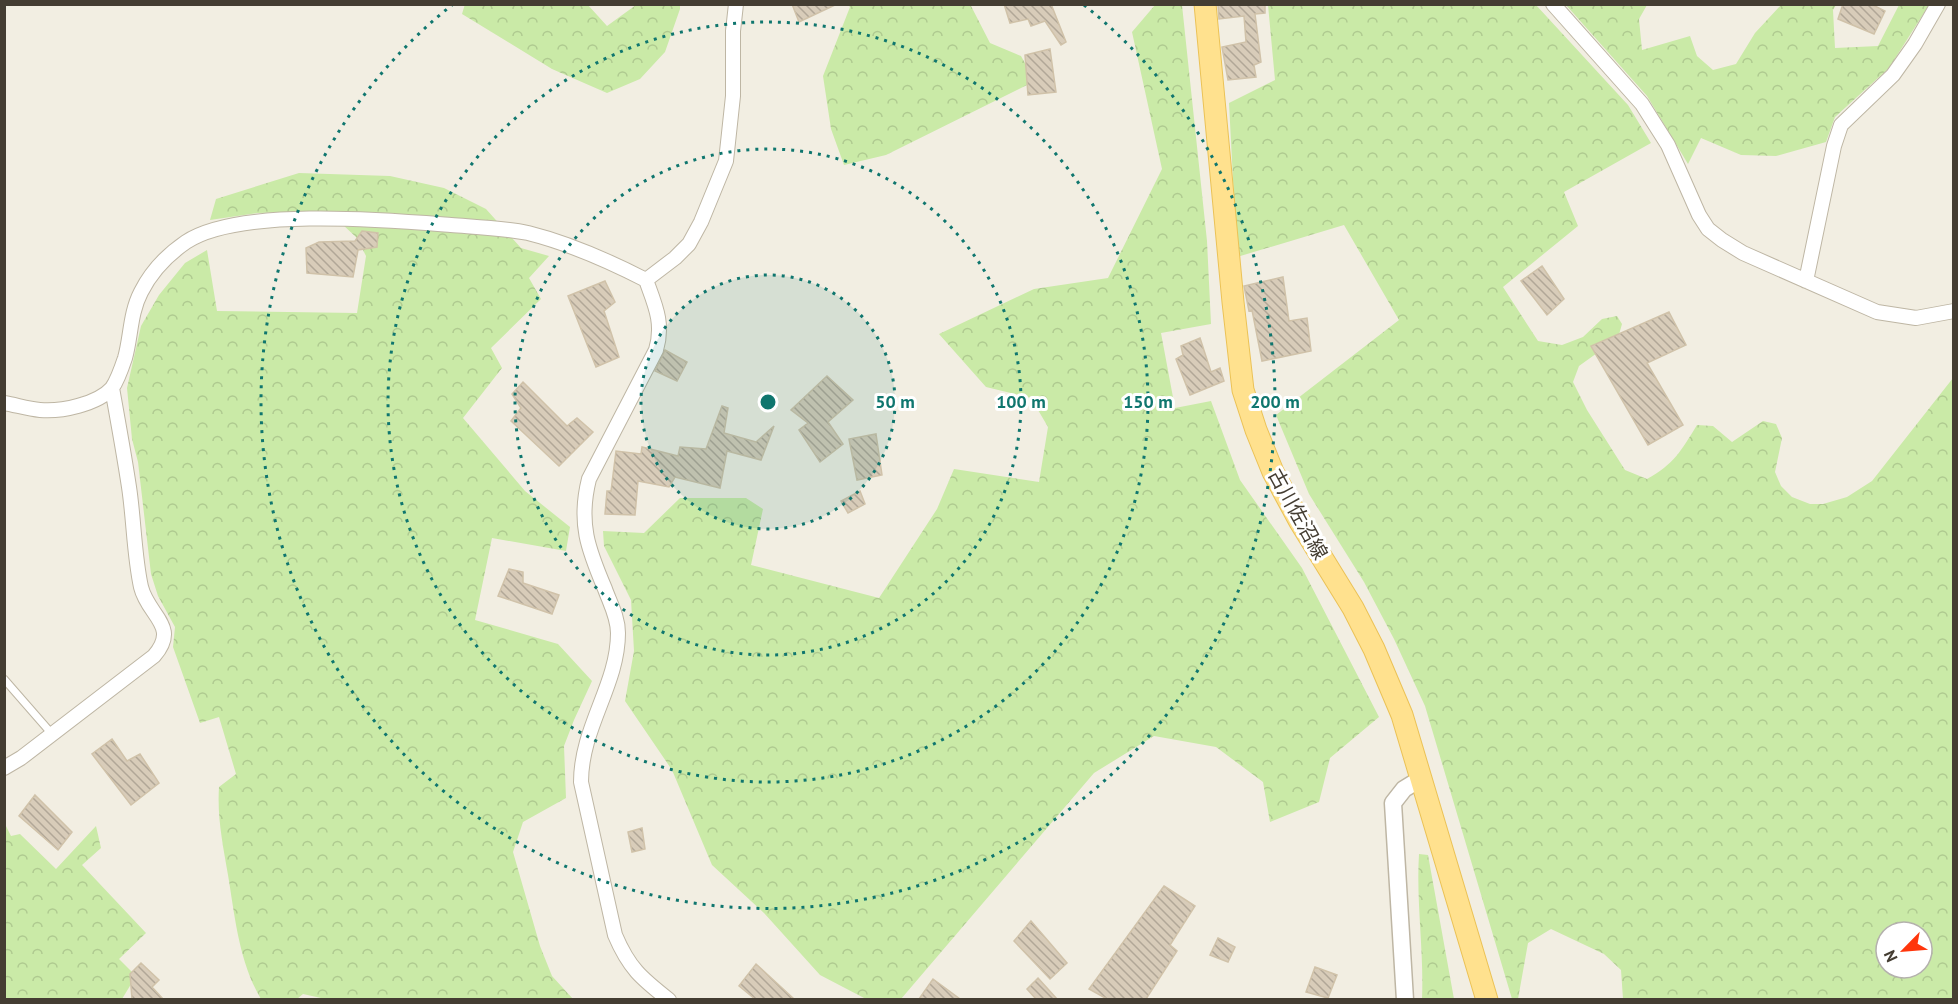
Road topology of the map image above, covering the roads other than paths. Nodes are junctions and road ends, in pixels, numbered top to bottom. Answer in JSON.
{"nodes":[{"id":1,"x":736,"y":4,"type":"edge"},
{"id":2,"x":1205,"y":4,"type":"edge"},
{"id":3,"x":1553,"y":4,"type":"edge"},
{"id":4,"x":1938,"y":4,"type":"edge"},
{"id":5,"x":646,"y":280,"type":"junction"},
{"id":6,"x":1806,"y":280,"type":"junction"},
{"id":7,"x":1953,"y":311,"type":"edge"},
{"id":8,"x":112,"y":388,"type":"junction"},
{"id":9,"x":4,"y":403,"type":"edge"},
{"id":10,"x":4,"y":678,"type":"edge"},
{"id":11,"x":52,"y":734,"type":"junction"},
{"id":12,"x":4,"y":768,"type":"edge"},
{"id":13,"x":1422,"y":778,"type":"junction"},
{"id":14,"x":669,"y":999,"type":"edge"},
{"id":15,"x":1405,"y":999,"type":"edge"},
{"id":16,"x":1487,"y":999,"type":"edge"}],
"edges":[{"from":1,"to":5,"type":"street"},
{"from":2,"to":13,"type":"main road","name":"古川佐沼線"},
{"from":3,"to":6,"type":"street"},
{"from":4,"to":6,"type":"street"},
{"from":5,"to":8,"type":"street"},
{"from":5,"to":14,"type":"street"},
{"from":6,"to":7,"type":"street"},
{"from":8,"to":9,"type":"street"},
{"from":8,"to":11,"type":"street"},
{"from":10,"to":11,"type":"lane"},
{"from":11,"to":12,"type":"street"},
{"from":13,"to":15,"type":"street"},
{"from":13,"to":16,"type":"main road","name":"古川佐沼線"}]}
